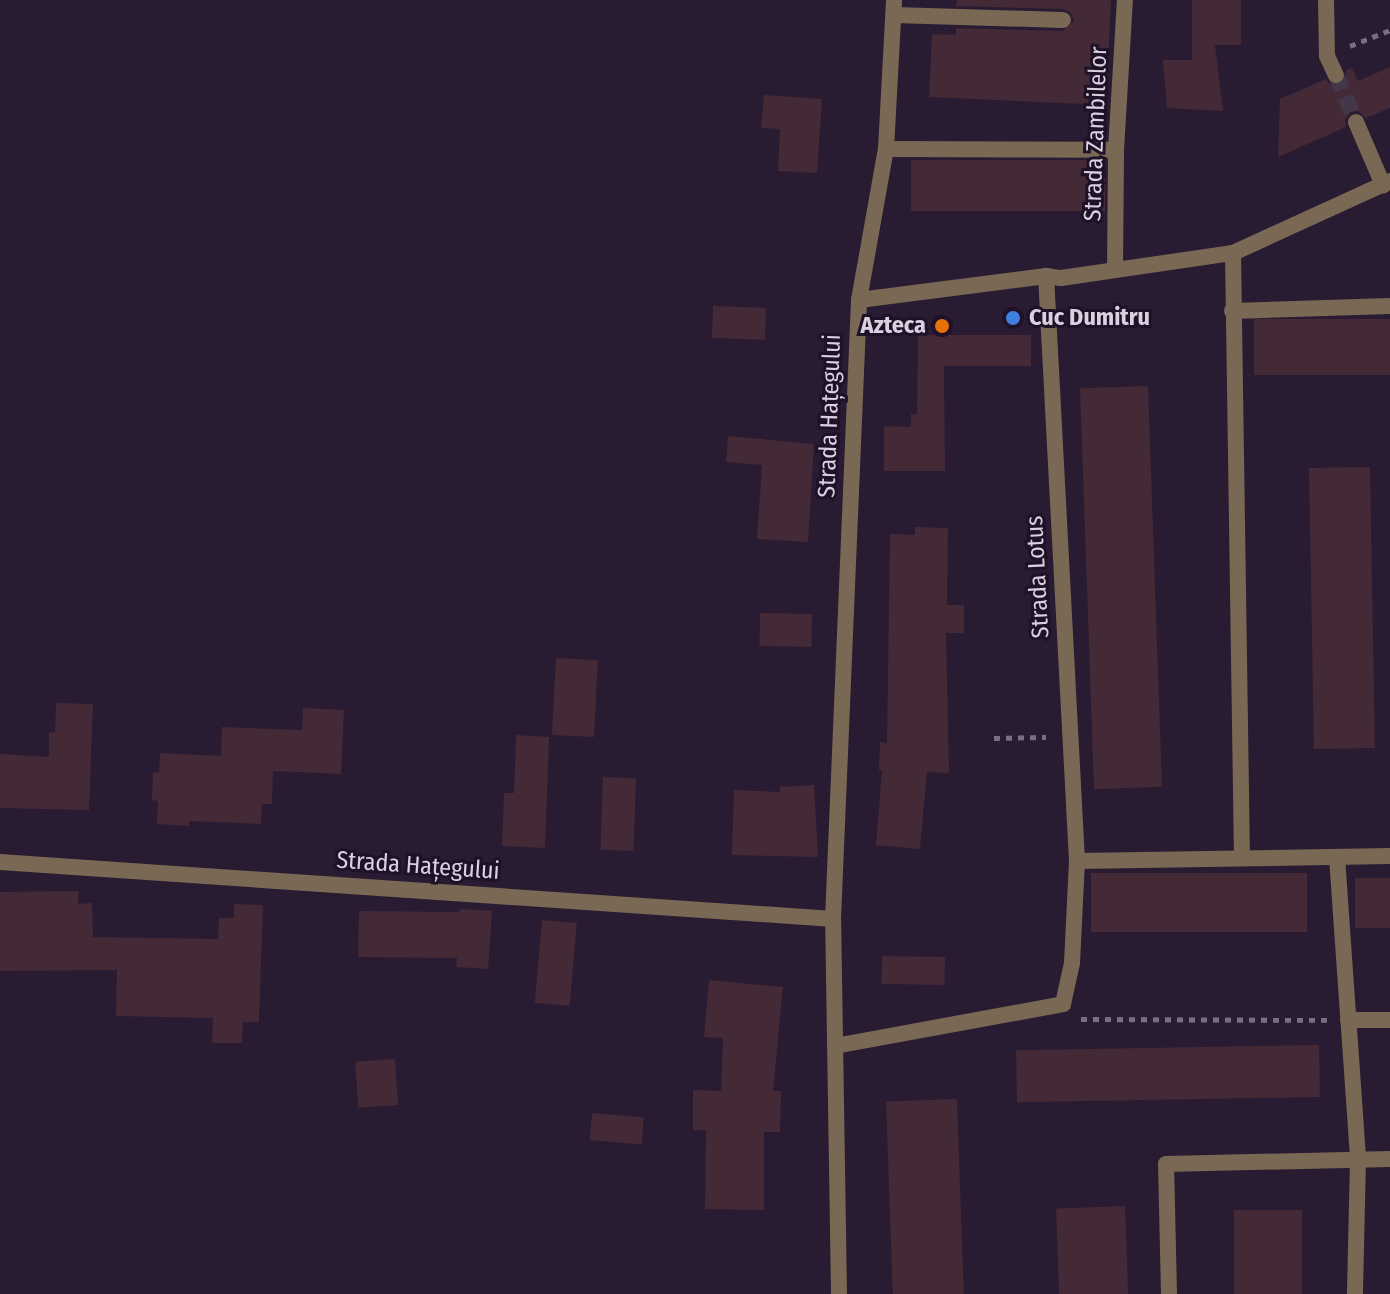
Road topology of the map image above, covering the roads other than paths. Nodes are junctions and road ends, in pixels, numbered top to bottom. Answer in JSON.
{"nodes":[{"id":1,"x":1125,"y":0,"type":"edge"},
{"id":2,"x":1326,"y":0,"type":"edge"},
{"id":3,"x":894,"y":7,"type":"edge"},
{"id":4,"x":1063,"y":20,"type":"dead end"},
{"id":5,"x":1336,"y":75,"type":"tunnel mouth"},
{"id":6,"x":1356,"y":122,"type":"tunnel mouth"},
{"id":7,"x":886,"y":149,"type":"junction"},
{"id":8,"x":1116,"y":150,"type":"junction"},
{"id":9,"x":1386,"y":183,"type":"edge"},
{"id":10,"x":1233,"y":253,"type":"junction"},
{"id":11,"x":1115,"y":270,"type":"junction"},
{"id":12,"x":1046,"y":276,"type":"junction"},
{"id":13,"x":859,"y":300,"type":"junction"},
{"id":14,"x":1390,"y":306,"type":"edge"},
{"id":15,"x":1232,"y":311,"type":"junction"},
{"id":16,"x":1390,"y":856,"type":"edge"},
{"id":17,"x":1337,"y":857,"type":"junction"},
{"id":18,"x":1242,"y":858,"type":"junction"},
{"id":19,"x":1077,"y":861,"type":"junction"},
{"id":20,"x":0,"y":862,"type":"edge"},
{"id":21,"x":833,"y":919,"type":"junction"},
{"id":22,"x":1348,"y":1020,"type":"junction"},
{"id":23,"x":1390,"y":1020,"type":"edge"},
{"id":24,"x":835,"y":1046,"type":"junction"},
{"id":25,"x":1358,"y":1159,"type":"junction"},
{"id":26,"x":1390,"y":1159,"type":"edge"},
{"id":27,"x":839,"y":1294,"type":"edge"},
{"id":28,"x":1169,"y":1294,"type":"edge"},
{"id":29,"x":1355,"y":1294,"type":"edge"}],
"edges":[{"from":1,"to":8,"type":"street","name":"Strada Zambilelor"},
{"from":2,"to":5,"type":"street"},
{"from":3,"to":4,"type":"street"},
{"from":3,"to":7,"type":"street","name":"Strada Hațegului"},
{"from":6,"to":9,"type":"street"},
{"from":7,"to":8,"type":"street"},
{"from":7,"to":13,"type":"street","name":"Strada Hațegului"},
{"from":8,"to":11,"type":"street","name":"Strada Zambilelor"},
{"from":9,"to":10,"type":"street"},
{"from":10,"to":11,"type":"street"},
{"from":10,"to":15,"type":"street"},
{"from":11,"to":12,"type":"street"},
{"from":12,"to":13,"type":"street"},
{"from":12,"to":19,"type":"street","name":"Strada Lotus"},
{"from":13,"to":21,"type":"street","name":"Strada Hațegului"},
{"from":14,"to":15,"type":"street"},
{"from":15,"to":18,"type":"street"},
{"from":16,"to":17,"type":"street"},
{"from":17,"to":18,"type":"street"},
{"from":17,"to":22,"type":"street"},
{"from":18,"to":19,"type":"street"},
{"from":19,"to":24,"type":"street","name":"Strada Lotus"},
{"from":20,"to":21,"type":"street","name":"Strada Hațegului"},
{"from":21,"to":24,"type":"street","name":"Strada Hațegului"},
{"from":22,"to":23,"type":"street"},
{"from":22,"to":25,"type":"street"},
{"from":24,"to":27,"type":"street","name":"Strada Hațegului"},
{"from":25,"to":26,"type":"street"},
{"from":25,"to":28,"type":"street"},
{"from":25,"to":29,"type":"street"}]}
